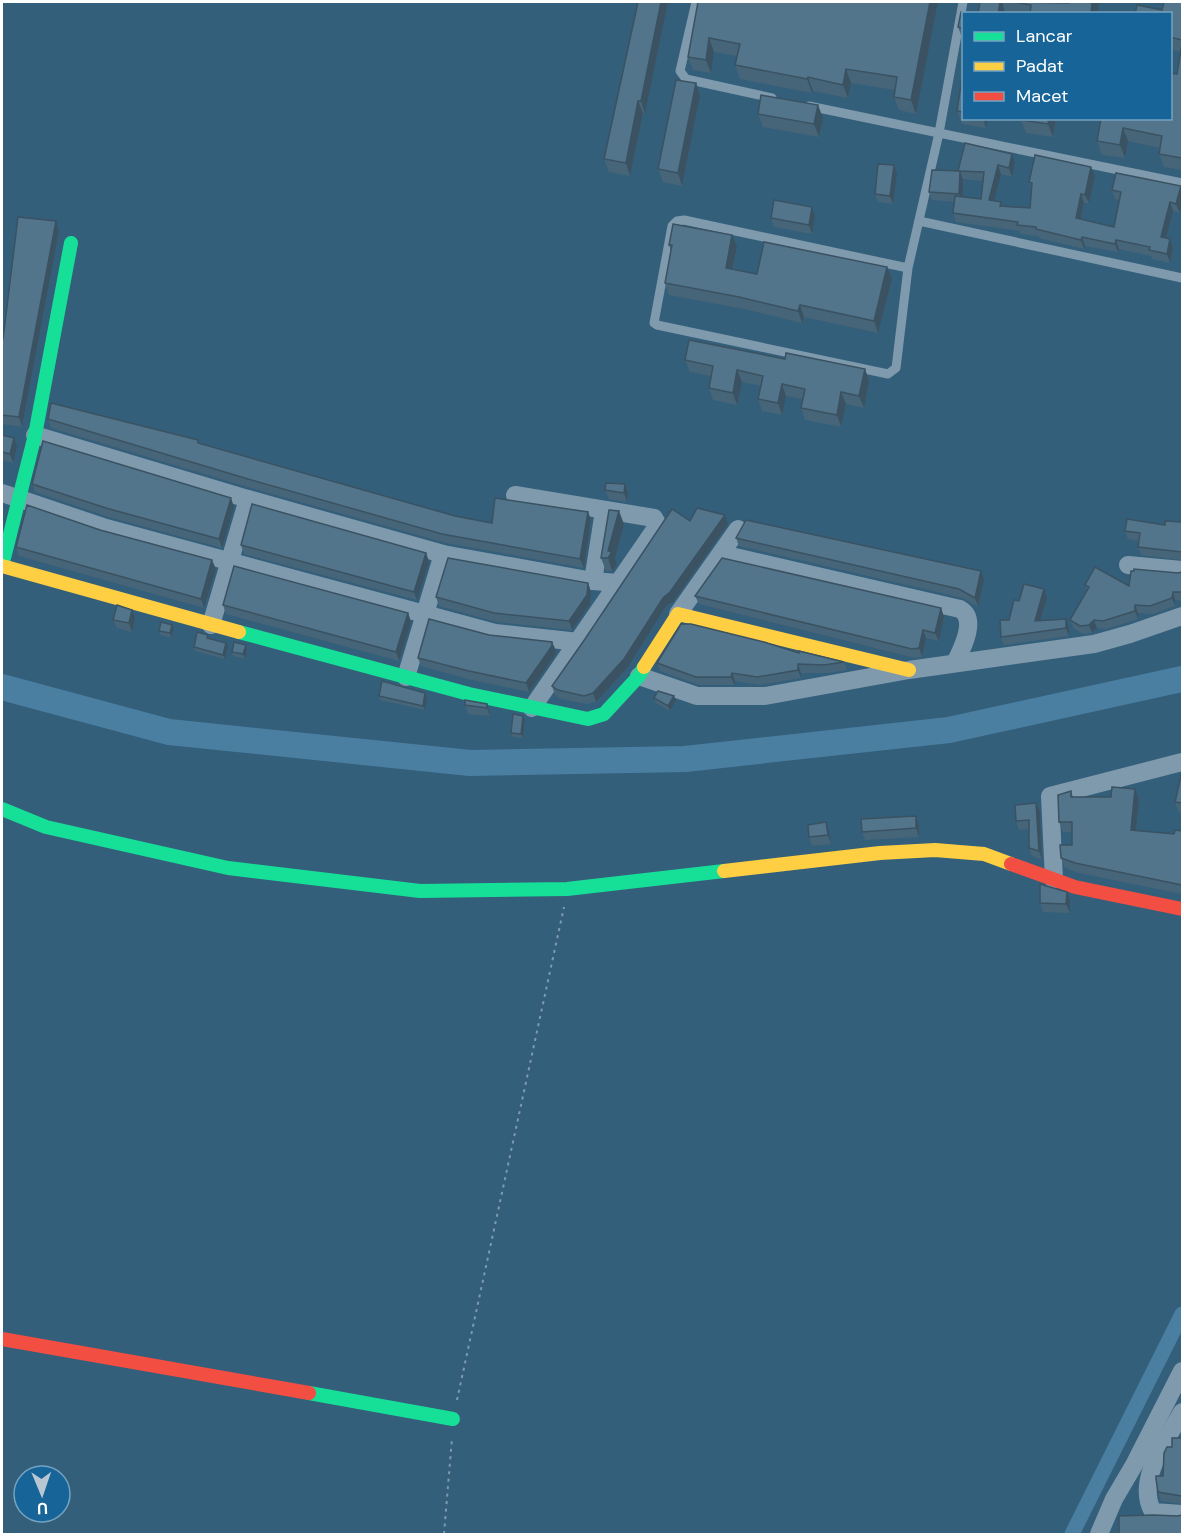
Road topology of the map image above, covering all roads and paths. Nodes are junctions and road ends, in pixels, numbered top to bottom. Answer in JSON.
{"nodes":[{"id":1,"x":696,"y":2,"type":"edge"},
{"id":2,"x":963,"y":2,"type":"edge"},
{"id":3,"x":776,"y":99,"type":"edge"},
{"id":4,"x":800,"y":104,"type":"edge"},
{"id":5,"x":939,"y":134,"type":"junction"},
{"id":6,"x":1182,"y":183,"type":"edge"},
{"id":7,"x":919,"y":221,"type":"junction"},
{"id":8,"x":71,"y":243,"type":"dead end"},
{"id":9,"x":908,"y":268,"type":"junction"},
{"id":10,"x":1182,"y":279,"type":"edge"},
{"id":11,"x":35,"y":435,"type":"junction"},
{"id":12,"x":10,"y":495,"type":"edge"},
{"id":13,"x":516,"y":495,"type":"dead end"},
{"id":14,"x":248,"y":499,"type":"junction"},
{"id":15,"x":604,"y":510,"type":"junction"},
{"id":16,"x":738,"y":529,"type":"edge"},
{"id":17,"x":443,"y":554,"type":"junction"},
{"id":18,"x":722,"y":554,"type":"junction"},
{"id":19,"x":229,"y":562,"type":"junction"},
{"id":20,"x":1128,"y":565,"type":"dead end"},
{"id":21,"x":2,"y":566,"type":"edge"},
{"id":22,"x":1182,"y":570,"type":"edge"},
{"id":23,"x":593,"y":581,"type":"junction"},
{"id":24,"x":618,"y":583,"type":"junction"},
{"id":25,"x":425,"y":614,"type":"junction"},
{"id":26,"x":678,"y":614,"type":"junction"},
{"id":27,"x":1182,"y":616,"type":"edge"},
{"id":28,"x":211,"y":625,"type":"junction"},
{"id":29,"x":579,"y":642,"type":"junction"},
{"id":30,"x":955,"y":663,"type":"junction"},
{"id":31,"x":909,"y":670,"type":"junction"},
{"id":32,"x":406,"y":676,"type":"junction"},
{"id":33,"x":639,"y":676,"type":"junction"},
{"id":34,"x":532,"y":708,"type":"junction"},
{"id":35,"x":1182,"y":762,"type":"edge"},
{"id":36,"x":2,"y":809,"type":"edge"},
{"id":37,"x":1054,"y":880,"type":"junction"},
{"id":38,"x":567,"y":889,"type":"junction"},
{"id":39,"x":1182,"y":909,"type":"edge"},
{"id":40,"x":2,"y":1339,"type":"edge"},
{"id":41,"x":1182,"y":1371,"type":"edge"},
{"id":42,"x":1182,"y":1412,"type":"edge"},
{"id":43,"x":453,"y":1419,"type":"junction"},
{"id":44,"x":1177,"y":1432,"type":"edge"},
{"id":45,"x":1141,"y":1470,"type":"junction"},
{"id":46,"x":1182,"y":1514,"type":"edge"},
{"id":47,"x":444,"y":1534,"type":"edge"},
{"id":48,"x":1099,"y":1534,"type":"edge"}],
"edges":[{"from":1,"to":3,"type":"lane"},
{"from":2,"to":5,"type":"lane"},
{"from":4,"to":5,"type":"lane"},
{"from":5,"to":6,"type":"lane"},
{"from":5,"to":7,"type":"lane"},
{"from":7,"to":9,"type":"lane"},
{"from":7,"to":10,"type":"lane"},
{"from":8,"to":11,"type":"street"},
{"from":9,"to":9,"type":"lane"},
{"from":11,"to":12,"type":"street"},
{"from":11,"to":14,"type":"street"},
{"from":12,"to":19,"type":"street"},
{"from":12,"to":21,"type":"street"},
{"from":13,"to":15,"type":"street"},
{"from":14,"to":17,"type":"street"},
{"from":14,"to":19,"type":"street"},
{"from":15,"to":23,"type":"street"},
{"from":15,"to":24,"type":"street"},
{"from":16,"to":18,"type":"street"},
{"from":17,"to":23,"type":"street"},
{"from":17,"to":25,"type":"street"},
{"from":18,"to":26,"type":"street"},
{"from":18,"to":30,"type":"street"},
{"from":19,"to":25,"type":"street"},
{"from":19,"to":28,"type":"street"},
{"from":20,"to":22,"type":"street"},
{"from":21,"to":28,"type":"street"},
{"from":23,"to":24,"type":"street"},
{"from":24,"to":29,"type":"street"},
{"from":25,"to":29,"type":"street"},
{"from":25,"to":32,"type":"street"},
{"from":26,"to":31,"type":"street"},
{"from":26,"to":33,"type":"street"},
{"from":27,"to":30,"type":"street"},
{"from":28,"to":32,"type":"street"},
{"from":29,"to":34,"type":"street"},
{"from":30,"to":31,"type":"street"},
{"from":31,"to":33,"type":"street"},
{"from":32,"to":34,"type":"street"},
{"from":33,"to":34,"type":"street"},
{"from":35,"to":37,"type":"street"},
{"from":36,"to":38,"type":"street"},
{"from":37,"to":38,"type":"street"},
{"from":37,"to":39,"type":"street"},
{"from":38,"to":43,"type":"path"},
{"from":40,"to":43,"type":"street"},
{"from":41,"to":45,"type":"street"},
{"from":42,"to":44,"type":"street"},
{"from":43,"to":47,"type":"path"},
{"from":44,"to":45,"type":"street"},
{"from":45,"to":46,"type":"street"},
{"from":45,"to":48,"type":"street"}]}
